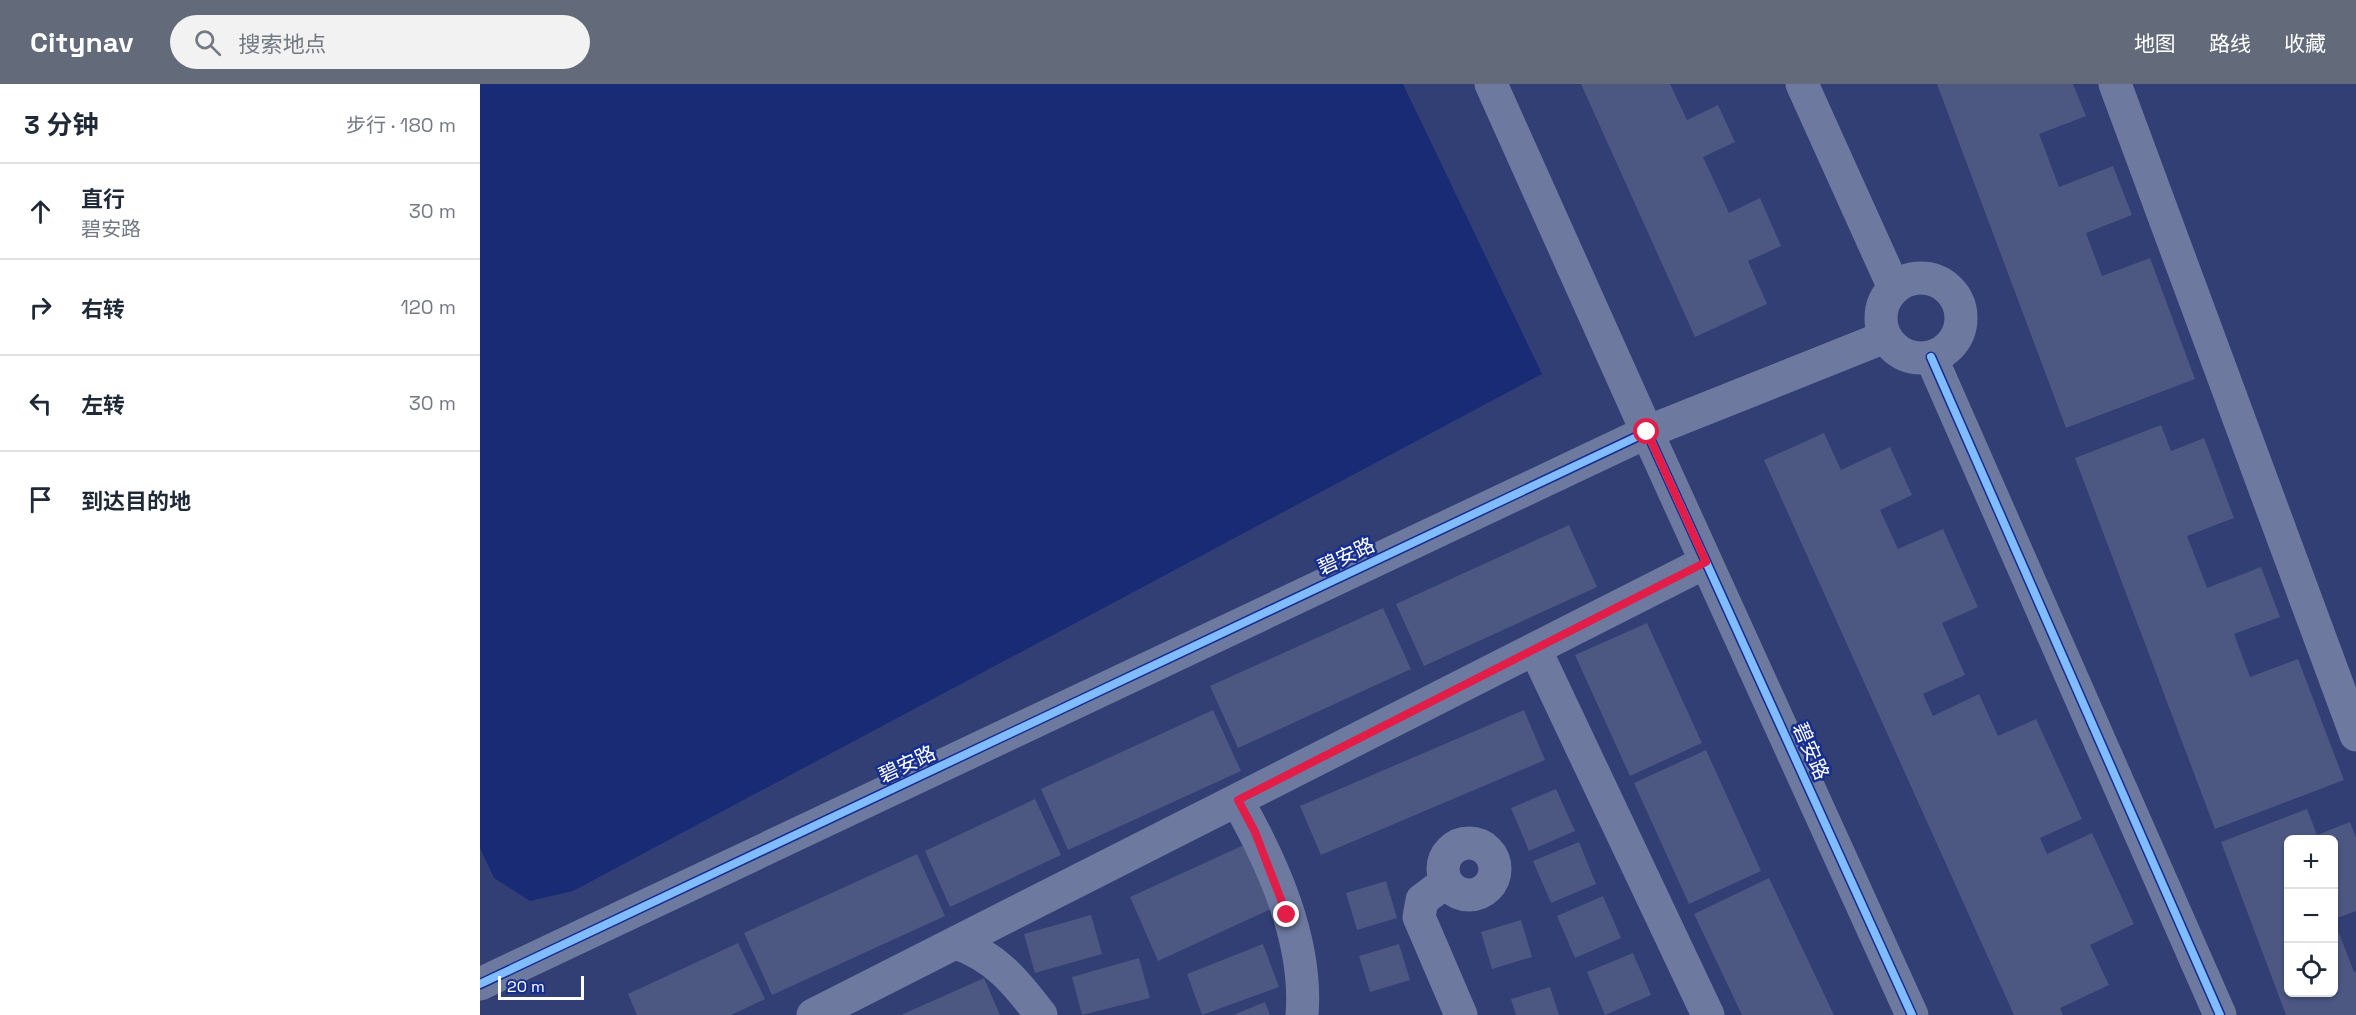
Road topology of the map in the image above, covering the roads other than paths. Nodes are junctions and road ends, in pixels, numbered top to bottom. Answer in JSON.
{"nodes":[{"id":1,"x":1491,"y":84,"type":"edge"},
{"id":2,"x":2115,"y":84,"type":"edge"},
{"id":3,"x":1808,"y":86,"type":"edge"},
{"id":4,"x":1894,"y":288,"type":"junction"},
{"id":5,"x":1885,"y":337,"type":"junction"},
{"id":6,"x":1930,"y":357,"type":"junction"},
{"id":7,"x":1647,"y":432,"type":"junction"},
{"id":8,"x":1706,"y":562,"type":"junction"},
{"id":9,"x":1535,"y":649,"type":"junction"},
{"id":10,"x":2356,"y":735,"type":"edge"},
{"id":11,"x":1238,"y":800,"type":"junction"},
{"id":12,"x":1446,"y":882,"type":"dead end"},
{"id":13,"x":956,"y":943,"type":"junction"},
{"id":14,"x":480,"y":984,"type":"edge"},
{"id":15,"x":813,"y":1015,"type":"edge"},
{"id":16,"x":1041,"y":1015,"type":"edge"},
{"id":17,"x":1302,"y":1015,"type":"edge"},
{"id":18,"x":1461,"y":1015,"type":"edge"},
{"id":19,"x":1708,"y":1015,"type":"edge"},
{"id":20,"x":1912,"y":1015,"type":"edge"},
{"id":21,"x":2220,"y":1015,"type":"edge"}],
"edges":[{"from":1,"to":7,"type":"street"},
{"from":2,"to":10,"type":"street"},
{"from":3,"to":4,"type":"street"},
{"from":4,"to":5,"type":"street"},
{"from":4,"to":6,"type":"street"},
{"from":5,"to":6,"type":"street"},
{"from":5,"to":7,"type":"street"},
{"from":6,"to":21,"type":"street"},
{"from":7,"to":8,"type":"street","name":"碧安路"},
{"from":7,"to":14,"type":"street","name":"碧安路"},
{"from":8,"to":9,"type":"street"},
{"from":8,"to":20,"type":"street","name":"碧安路"},
{"from":9,"to":11,"type":"street"},
{"from":9,"to":19,"type":"street"},
{"from":11,"to":13,"type":"street"},
{"from":11,"to":17,"type":"street"},
{"from":12,"to":18,"type":"street"},
{"from":13,"to":15,"type":"street"},
{"from":13,"to":16,"type":"street"}]}
